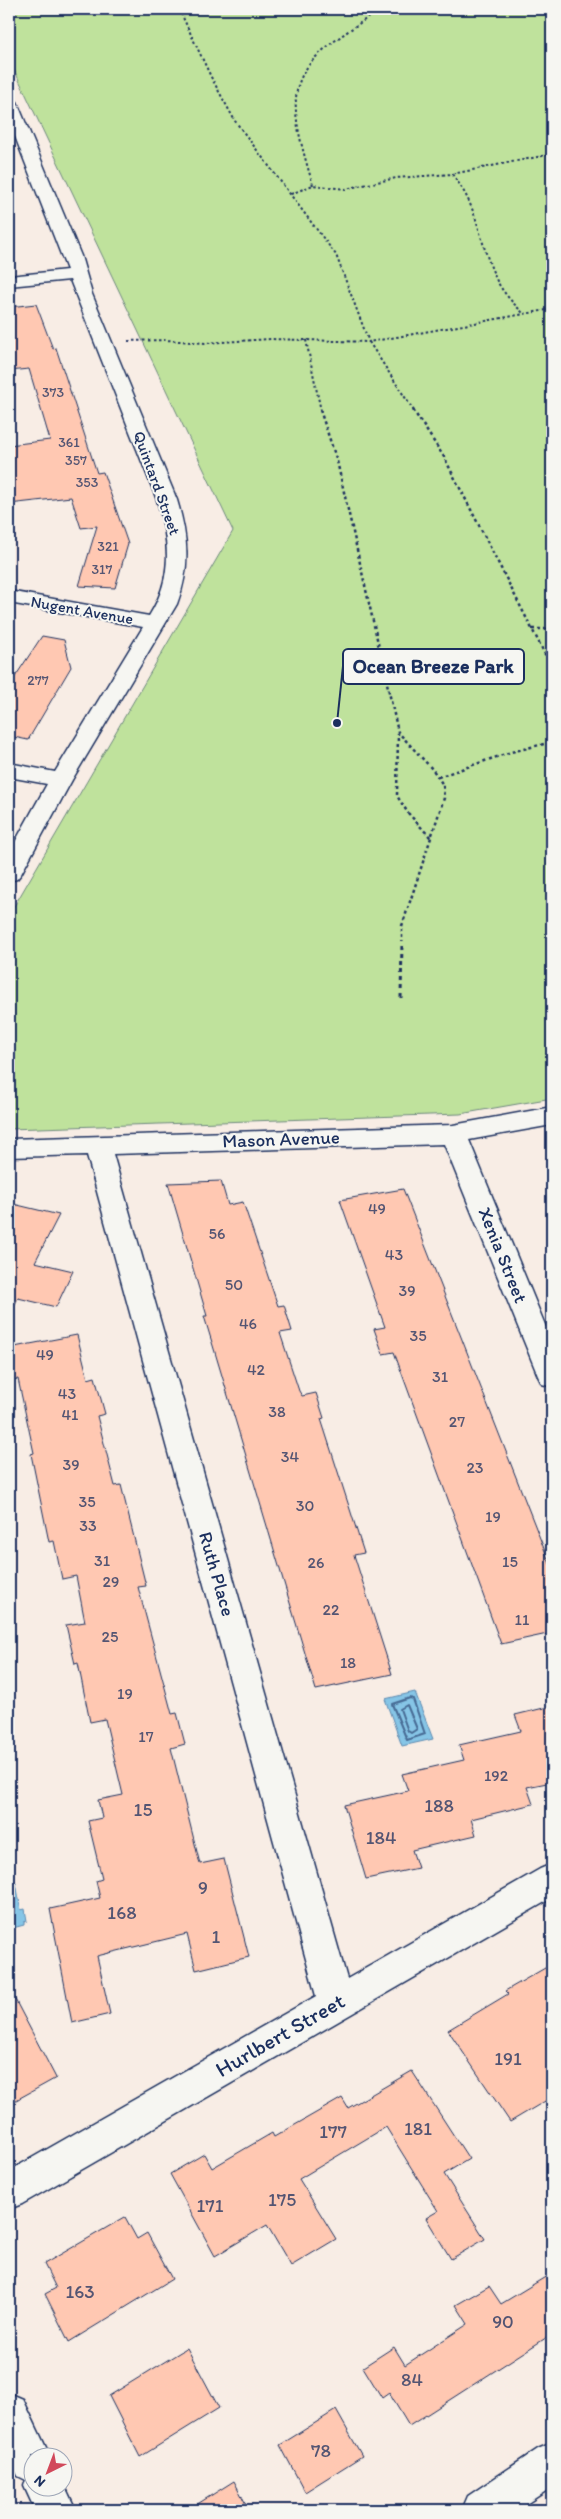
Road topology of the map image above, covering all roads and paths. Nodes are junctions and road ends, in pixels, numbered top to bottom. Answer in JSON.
{"nodes":[{"id":1,"x":180,"y":9,"type":"edge"},
{"id":2,"x":381,"y":9,"type":"edge"},
{"id":3,"x":9,"y":102,"type":"edge"},
{"id":4,"x":552,"y":154,"type":"edge"},
{"id":5,"x":452,"y":174,"type":"junction"},
{"id":6,"x":313,"y":185,"type":"junction"},
{"id":7,"x":291,"y":194,"type":"junction"},
{"id":8,"x":77,"y":274,"type":"junction"},
{"id":9,"x":9,"y":281,"type":"edge"},
{"id":10,"x":552,"y":309,"type":"edge"},
{"id":11,"x":524,"y":315,"type":"junction"},
{"id":12,"x":306,"y":340,"type":"junction"},
{"id":13,"x":102,"y":341,"type":"junction"},
{"id":14,"x":369,"y":342,"type":"junction"},
{"id":15,"x":9,"y":597,"type":"edge"},
{"id":16,"x":154,"y":623,"type":"junction"},
{"id":17,"x":532,"y":629,"type":"junction"},
{"id":18,"x":552,"y":629,"type":"edge"},
{"id":19,"x":552,"y":668,"type":"edge"},
{"id":20,"x":398,"y":732,"type":"junction"},
{"id":21,"x":552,"y":742,"type":"edge"},
{"id":22,"x":9,"y":770,"type":"edge"},
{"id":23,"x":438,"y":777,"type":"junction"},
{"id":24,"x":60,"y":780,"type":"junction"},
{"id":25,"x":431,"y":838,"type":"junction"},
{"id":26,"x":9,"y":874,"type":"edge"},
{"id":27,"x":402,"y":998,"type":"dead end"},
{"id":28,"x":552,"y":1116,"type":"edge"},
{"id":29,"x":453,"y":1134,"type":"junction"},
{"id":30,"x":98,"y":1145,"type":"junction"},
{"id":31,"x":9,"y":1148,"type":"edge"},
{"id":32,"x":552,"y":1376,"type":"edge"},
{"id":33,"x":552,"y":1880,"type":"edge"},
{"id":34,"x":336,"y":2003,"type":"junction"},
{"id":35,"x":9,"y":2191,"type":"edge"},
{"id":36,"x":9,"y":2413,"type":"edge"},
{"id":37,"x":24,"y":2446,"type":"edge"},
{"id":38,"x":552,"y":2463,"type":"edge"},
{"id":39,"x":49,"y":2496,"type":"edge"},
{"id":40,"x":56,"y":2510,"type":"edge"},
{"id":41,"x":482,"y":2510,"type":"edge"}],
"edges":[{"from":1,"to":7,"type":"path"},
{"from":2,"to":6,"type":"path"},
{"from":3,"to":8,"type":"street","name":"Quintard Street"},
{"from":4,"to":5,"type":"path"},
{"from":5,"to":6,"type":"path"},
{"from":5,"to":11,"type":"path"},
{"from":6,"to":7,"type":"path"},
{"from":7,"to":14,"type":"path"},
{"from":8,"to":9,"type":"street"},
{"from":8,"to":13,"type":"street","name":"Quintard Street"},
{"from":10,"to":11,"type":"path"},
{"from":11,"to":14,"type":"path"},
{"from":12,"to":13,"type":"path"},
{"from":12,"to":14,"type":"path"},
{"from":12,"to":20,"type":"path"},
{"from":13,"to":16,"type":"street","name":"Quintard Street"},
{"from":14,"to":17,"type":"path"},
{"from":15,"to":16,"type":"street","name":"Nugent Avenue"},
{"from":16,"to":24,"type":"street","name":"Quintard Street"},
{"from":17,"to":18,"type":"path"},
{"from":17,"to":19,"type":"path"},
{"from":20,"to":23,"type":"path"},
{"from":20,"to":25,"type":"path"},
{"from":21,"to":23,"type":"path"},
{"from":22,"to":24,"type":"street"},
{"from":23,"to":25,"type":"path"},
{"from":24,"to":26,"type":"street","name":"Quintard Street"},
{"from":25,"to":27,"type":"path"},
{"from":28,"to":29,"type":"street","name":"Mason Avenue"},
{"from":29,"to":30,"type":"street","name":"Mason Avenue"},
{"from":29,"to":32,"type":"street","name":"Xenia Street"},
{"from":30,"to":31,"type":"street","name":"Mason Avenue"},
{"from":30,"to":34,"type":"street","name":"Ruth Place"},
{"from":33,"to":34,"type":"street","name":"Hurlbert Street"},
{"from":34,"to":35,"type":"street","name":"Hurlbert Street"},
{"from":36,"to":37,"type":"street"},
{"from":38,"to":41,"type":"street"},
{"from":39,"to":40,"type":"street"}]}
